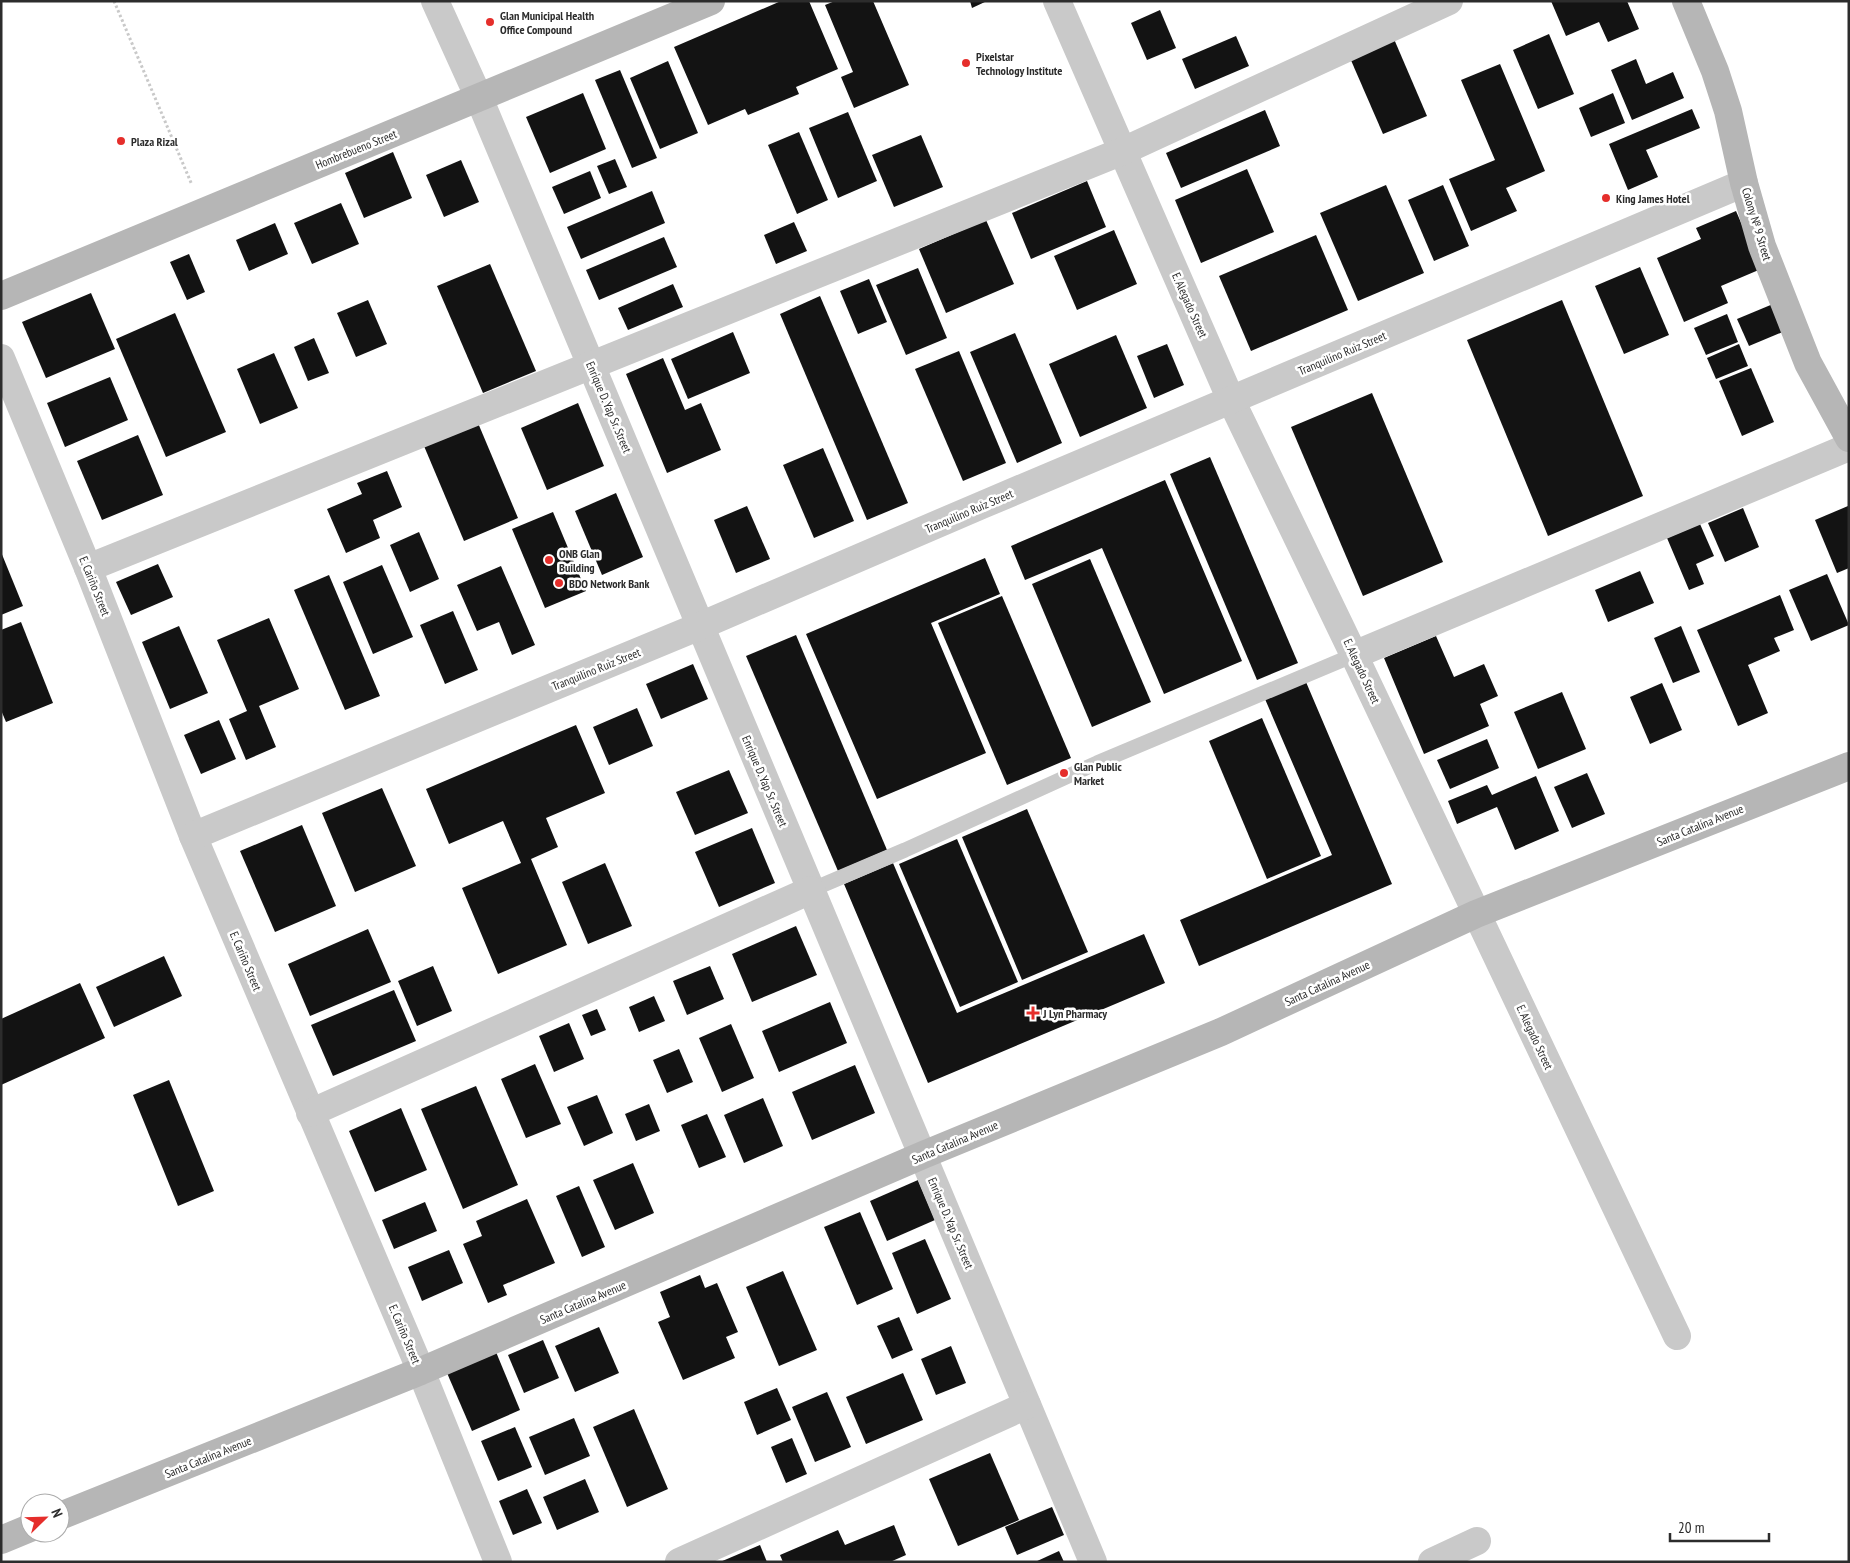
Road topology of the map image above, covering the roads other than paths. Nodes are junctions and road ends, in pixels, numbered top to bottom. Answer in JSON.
{"nodes":[{"id":1,"x":435,"y":1,"type":"edge"},
{"id":2,"x":711,"y":1,"type":"edge"},
{"id":3,"x":1057,"y":1,"type":"edge"},
{"id":4,"x":1449,"y":1,"type":"edge"},
{"id":5,"x":1686,"y":1,"type":"edge"},
{"id":6,"x":479,"y":98,"type":"junction"},
{"id":7,"x":1123,"y":151,"type":"junction"},
{"id":8,"x":1744,"y":183,"type":"junction"},
{"id":9,"x":1,"y":296,"type":"edge"},
{"id":10,"x":1,"y":358,"type":"edge"},
{"id":11,"x":591,"y":365,"type":"junction"},
{"id":12,"x":1232,"y":400,"type":"junction"},
{"id":13,"x":1849,"y":438,"type":"edge"},
{"id":14,"x":1849,"y":447,"type":"edge"},
{"id":15,"x":88,"y":568,"type":"junction"},
{"id":16,"x":700,"y":626,"type":"junction"},
{"id":17,"x":1354,"y":655,"type":"junction"},
{"id":18,"x":1849,"y":766,"type":"edge"},
{"id":19,"x":193,"y":836,"type":"junction"},
{"id":20,"x":811,"y":890,"type":"junction"},
{"id":21,"x":1476,"y":914,"type":"junction"},
{"id":22,"x":310,"y":1113,"type":"junction"},
{"id":23,"x":922,"y":1155,"type":"junction"},
{"id":24,"x":1677,"y":1336,"type":"dead end"},
{"id":25,"x":421,"y":1372,"type":"junction"},
{"id":26,"x":1027,"y":1405,"type":"junction"},
{"id":27,"x":70,"y":1512,"type":"edge"},
{"id":28,"x":20,"y":1532,"type":"edge"},
{"id":29,"x":1,"y":1540,"type":"edge"},
{"id":30,"x":1477,"y":1541,"type":"dead end"},
{"id":31,"x":498,"y":1562,"type":"edge"},
{"id":32,"x":679,"y":1562,"type":"edge"},
{"id":33,"x":1093,"y":1562,"type":"edge"},
{"id":34,"x":1432,"y":1562,"type":"edge"}],
"edges":[{"from":1,"to":6,"type":"street","name":"Enrique D. Yap Sr. Street"},
{"from":2,"to":6,"type":"street","name":"Hombrebueno Street"},
{"from":3,"to":7,"type":"street","name":"E. Alegado Street"},
{"from":4,"to":7,"type":"street"},
{"from":5,"to":8,"type":"street","name":"Colony № 9 Street"},
{"from":6,"to":9,"type":"street","name":"Hombrebueno Street"},
{"from":6,"to":11,"type":"street","name":"Enrique D. Yap Sr. Street"},
{"from":7,"to":11,"type":"street"},
{"from":7,"to":12,"type":"street","name":"E. Alegado Street"},
{"from":8,"to":12,"type":"street","name":"Tranquilino Ruiz Street"},
{"from":8,"to":13,"type":"street","name":"Colony № 9 Street"},
{"from":10,"to":15,"type":"street","name":"E. Cariño Street"},
{"from":11,"to":15,"type":"street"},
{"from":11,"to":16,"type":"street","name":"Enrique D. Yap Sr. Street"},
{"from":12,"to":16,"type":"street","name":"Tranquilino Ruiz Street"},
{"from":12,"to":17,"type":"street","name":"E. Alegado Street"},
{"from":14,"to":17,"type":"street"},
{"from":15,"to":19,"type":"street","name":"E. Cariño Street"},
{"from":16,"to":19,"type":"street","name":"Tranquilino Ruiz Street"},
{"from":16,"to":20,"type":"street","name":"Enrique D. Yap Sr. Street"},
{"from":17,"to":20,"type":"lane"},
{"from":17,"to":21,"type":"street","name":"E. Alegado Street"},
{"from":18,"to":21,"type":"street","name":"Santa Catalina Avenue"},
{"from":19,"to":22,"type":"street","name":"E. Cariño Street"},
{"from":20,"to":22,"type":"street"},
{"from":20,"to":23,"type":"street","name":"Enrique D. Yap Sr. Street"},
{"from":21,"to":23,"type":"street","name":"Santa Catalina Avenue"},
{"from":21,"to":24,"type":"street","name":"E. Alegado Street"},
{"from":22,"to":25,"type":"street","name":"E. Cariño Street"},
{"from":23,"to":25,"type":"street","name":"Santa Catalina Avenue"},
{"from":23,"to":26,"type":"street","name":"Enrique D. Yap Sr. Street"},
{"from":25,"to":27,"type":"street","name":"Santa Catalina Avenue"},
{"from":25,"to":31,"type":"street","name":"E. Cariño Street"},
{"from":26,"to":32,"type":"street"},
{"from":26,"to":33,"type":"street","name":"Enrique D. Yap Sr. Street"},
{"from":28,"to":29,"type":"street"},
{"from":30,"to":34,"type":"street"}]}
